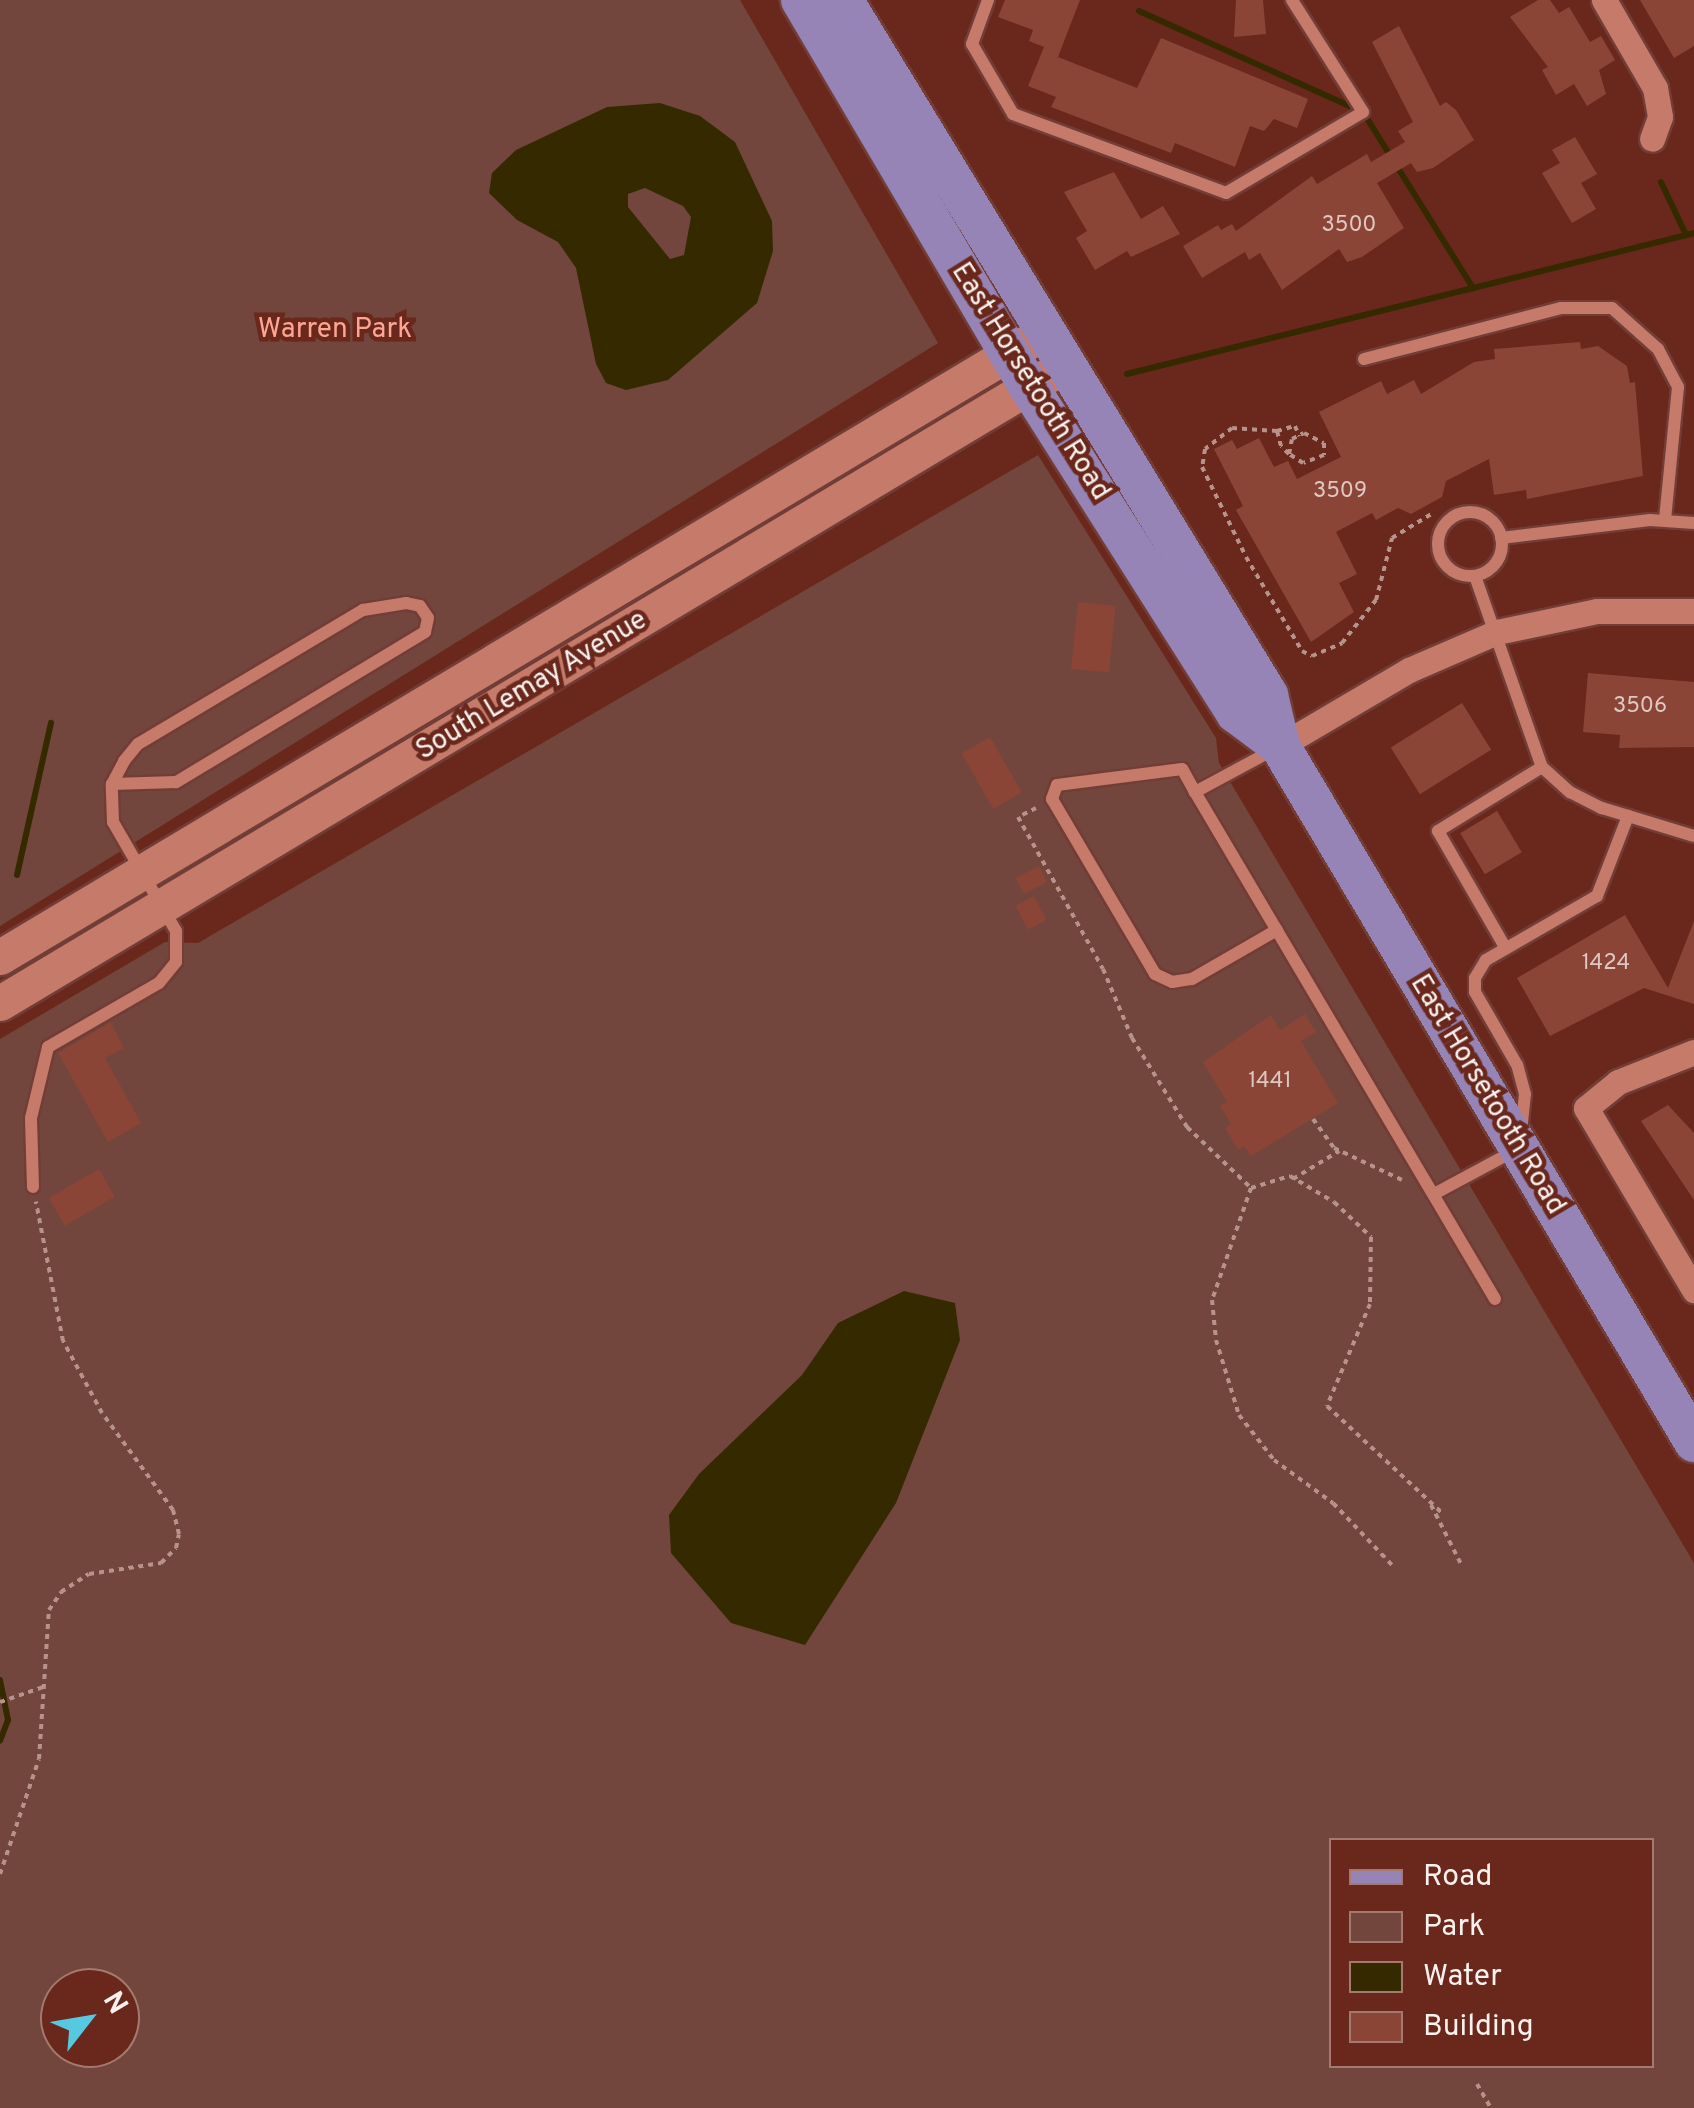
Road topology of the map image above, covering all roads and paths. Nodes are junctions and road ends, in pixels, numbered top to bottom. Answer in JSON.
{"nodes":[{"id":1,"x":802,"y":0,"type":"edge"},
{"id":2,"x":843,"y":0,"type":"edge"},
{"id":3,"x":988,"y":0,"type":"edge"},
{"id":4,"x":1292,"y":0,"type":"edge"},
{"id":5,"x":1604,"y":0,"type":"edge"},
{"id":6,"x":1652,"y":139,"type":"dead end"},
{"id":7,"x":1364,"y":358,"type":"dead end"},
{"id":8,"x":1036,"y":360,"type":"junction"},
{"id":9,"x":1277,"y":431,"type":"junction"},
{"id":10,"x":1299,"y":436,"type":"junction"},
{"id":11,"x":1289,"y":454,"type":"junction"},
{"id":12,"x":1433,"y":513,"type":"dead end"},
{"id":13,"x":1665,"y":519,"type":"junction"},
{"id":14,"x":1694,"y":523,"type":"edge"},
{"id":15,"x":1501,"y":538,"type":"junction"},
{"id":16,"x":1475,"y":576,"type":"junction"},
{"id":17,"x":1694,"y":611,"type":"edge"},
{"id":18,"x":1497,"y":632,"type":"junction"},
{"id":19,"x":1280,"y":746,"type":"junction"},
{"id":20,"x":1542,"y":767,"type":"junction"},
{"id":21,"x":112,"y":784,"type":"junction"},
{"id":22,"x":1195,"y":792,"type":"junction"},
{"id":23,"x":1052,"y":800,"type":"junction"},
{"id":24,"x":1628,"y":816,"type":"junction"},
{"id":25,"x":1694,"y":836,"type":"edge"},
{"id":26,"x":142,"y":869,"type":"junction"},
{"id":27,"x":164,"y":905,"type":"junction"},
{"id":28,"x":1277,"y":930,"type":"junction"},
{"id":29,"x":1505,"y":947,"type":"junction"},
{"id":30,"x":0,"y":958,"type":"edge"},
{"id":31,"x":0,"y":1003,"type":"edge"},
{"id":32,"x":1694,"y":1052,"type":"edge"},
{"id":33,"x":1313,"y":1119,"type":"dead end"},
{"id":34,"x":1519,"y":1148,"type":"junction"},
{"id":35,"x":1339,"y":1150,"type":"junction"},
{"id":36,"x":1293,"y":1179,"type":"junction"},
{"id":37,"x":33,"y":1187,"type":"joint"},
{"id":38,"x":1252,"y":1188,"type":"junction"},
{"id":39,"x":1432,"y":1191,"type":"junction"},
{"id":40,"x":1694,"y":1290,"type":"edge"},
{"id":41,"x":1495,"y":1299,"type":"dead end"},
{"id":42,"x":1694,"y":1442,"type":"edge"},
{"id":43,"x":1430,"y":1501,"type":"junction"},
{"id":44,"x":1442,"y":1512,"type":"dead end"},
{"id":45,"x":1392,"y":1564,"type":"dead end"},
{"id":46,"x":1461,"y":1564,"type":"dead end"},
{"id":47,"x":43,"y":1687,"type":"junction"},
{"id":48,"x":0,"y":1702,"type":"edge"},
{"id":49,"x":0,"y":1874,"type":"edge"},
{"id":50,"x":1477,"y":2084,"type":"dead end"},
{"id":51,"x":1492,"y":2108,"type":"edge"}],
"edges":[{"from":1,"to":8,"type":"main road","name":"East Horsetooth Road"},
{"from":2,"to":8,"type":"main road","name":"East Horsetooth Road"},
{"from":3,"to":4,"type":"lane"},
{"from":5,"to":6,"type":"street"},
{"from":7,"to":13,"type":"lane"},
{"from":8,"to":19,"type":"main road","name":"East Horsetooth Road"},
{"from":8,"to":26,"type":"main road","name":"South Lemay Avenue"},
{"from":8,"to":27,"type":"main road","name":"South Lemay Avenue"},
{"from":9,"to":10,"type":"path"},
{"from":9,"to":11,"type":"path"},
{"from":9,"to":12,"type":"path"},
{"from":10,"to":11,"type":"path"},
{"from":10,"to":11,"type":"path"},
{"from":13,"to":14,"type":"lane"},
{"from":13,"to":15,"type":"lane"},
{"from":15,"to":16,"type":"lane"},
{"from":15,"to":16,"type":"lane"},
{"from":16,"to":18,"type":"lane"},
{"from":17,"to":18,"type":"street"},
{"from":18,"to":19,"type":"street"},
{"from":18,"to":20,"type":"lane"},
{"from":19,"to":22,"type":"lane"},
{"from":19,"to":34,"type":"main road","name":"East Horsetooth Road"},
{"from":20,"to":24,"type":"lane"},
{"from":20,"to":29,"type":"lane"},
{"from":21,"to":21,"type":"lane"},
{"from":21,"to":26,"type":"lane"},
{"from":22,"to":23,"type":"lane"},
{"from":22,"to":28,"type":"lane"},
{"from":23,"to":28,"type":"lane"},
{"from":23,"to":38,"type":"path"},
{"from":24,"to":25,"type":"lane"},
{"from":24,"to":29,"type":"lane"},
{"from":26,"to":27,"type":"lane"},
{"from":26,"to":30,"type":"main road","name":"South Lemay Avenue"},
{"from":27,"to":31,"type":"main road","name":"South Lemay Avenue"},
{"from":27,"to":37,"type":"lane"},
{"from":28,"to":39,"type":"lane"},
{"from":29,"to":34,"type":"lane"},
{"from":32,"to":40,"type":"street"},
{"from":33,"to":35,"type":"path"},
{"from":34,"to":39,"type":"lane"},
{"from":34,"to":42,"type":"main road","name":"East Horsetooth Road"},
{"from":35,"to":36,"type":"path"},
{"from":35,"to":39,"type":"path"},
{"from":36,"to":38,"type":"path"},
{"from":36,"to":43,"type":"path"},
{"from":37,"to":47,"type":"path"},
{"from":38,"to":45,"type":"path"},
{"from":39,"to":41,"type":"lane"},
{"from":43,"to":44,"type":"path"},
{"from":43,"to":46,"type":"path"},
{"from":47,"to":48,"type":"path"},
{"from":47,"to":49,"type":"path"},
{"from":50,"to":51,"type":"path"}]}
